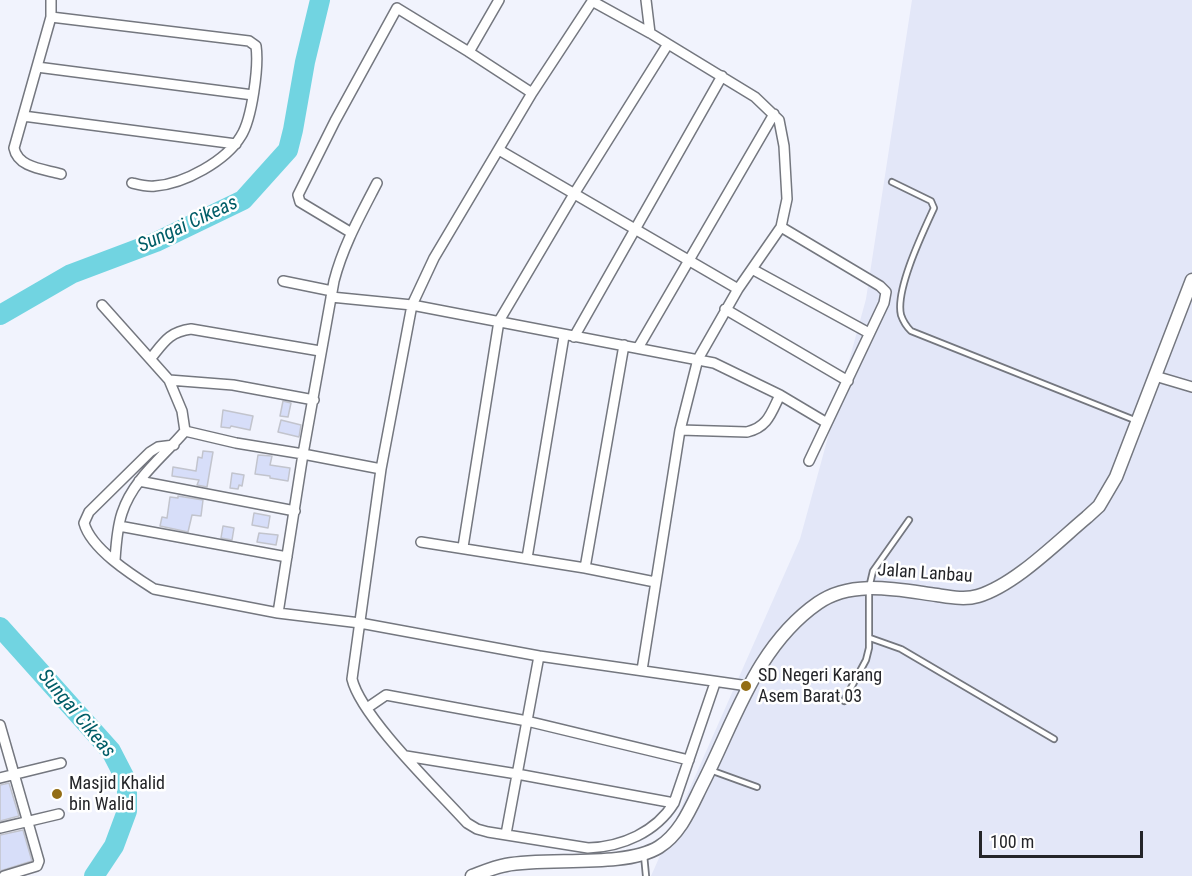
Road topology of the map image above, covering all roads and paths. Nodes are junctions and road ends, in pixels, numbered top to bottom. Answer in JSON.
{"nodes":[{"id":1,"x":51,"y":0,"type":"edge"},
{"id":2,"x":499,"y":0,"type":"edge"},
{"id":3,"x":646,"y":0,"type":"edge"},
{"id":4,"x":592,"y":1,"type":"edge"},
{"id":5,"x":51,"y":16,"type":"junction"},
{"id":6,"x":650,"y":33,"type":"junction"},
{"id":7,"x":668,"y":45,"type":"junction"},
{"id":8,"x":469,"y":52,"type":"junction"},
{"id":9,"x":37,"y":67,"type":"junction"},
{"id":10,"x":722,"y":76,"type":"junction"},
{"id":11,"x":532,"y":93,"type":"junction"},
{"id":12,"x":253,"y":94,"type":"junction"},
{"id":13,"x":774,"y":114,"type":"junction"},
{"id":14,"x":23,"y":117,"type":"junction"},
{"id":15,"x":236,"y":144,"type":"junction"},
{"id":16,"x":499,"y":150,"type":"junction"},
{"id":17,"x":61,"y":174,"type":"dead end"},
{"id":18,"x":892,"y":182,"type":"dead end"},
{"id":19,"x":132,"y":183,"type":"dead end"},
{"id":20,"x":377,"y":183,"type":"dead end"},
{"id":21,"x":574,"y":194,"type":"junction"},
{"id":22,"x":782,"y":228,"type":"junction"},
{"id":23,"x":636,"y":229,"type":"junction"},
{"id":24,"x":350,"y":232,"type":"junction"},
{"id":25,"x":687,"y":260,"type":"junction"},
{"id":26,"x":752,"y":269,"type":"junction"},
{"id":27,"x":1192,"y":280,"type":"edge"},
{"id":28,"x":283,"y":281,"type":"dead end"},
{"id":29,"x":738,"y":289,"type":"junction"},
{"id":30,"x":332,"y":294,"type":"junction"},
{"id":31,"x":102,"y":305,"type":"dead end"},
{"id":32,"x":412,"y":305,"type":"junction"},
{"id":33,"x":725,"y":309,"type":"junction"},
{"id":34,"x":499,"y":321,"type":"junction"},
{"id":35,"x":869,"y":333,"type":"junction"},
{"id":36,"x":569,"y":336,"type":"junction"},
{"id":37,"x":624,"y":345,"type":"junction"},
{"id":38,"x":638,"y":348,"type":"junction"},
{"id":39,"x":321,"y":351,"type":"junction"},
{"id":40,"x":151,"y":358,"type":"junction"},
{"id":41,"x":698,"y":359,"type":"junction"},
{"id":42,"x":1155,"y":376,"type":"junction"},
{"id":43,"x":169,"y":380,"type":"junction"},
{"id":44,"x":848,"y":381,"type":"junction"},
{"id":45,"x":1192,"y":387,"type":"edge"},
{"id":46,"x":780,"y":395,"type":"junction"},
{"id":47,"x":314,"y":400,"type":"junction"},
{"id":48,"x":1138,"y":422,"type":"junction"},
{"id":49,"x":827,"y":423,"type":"junction"},
{"id":50,"x":680,"y":430,"type":"junction"},
{"id":51,"x":185,"y":431,"type":"junction"},
{"id":52,"x":174,"y":445,"type":"junction"},
{"id":53,"x":303,"y":454,"type":"junction"},
{"id":54,"x":809,"y":461,"type":"dead end"},
{"id":55,"x":381,"y":470,"type":"junction"},
{"id":56,"x":139,"y":481,"type":"junction"},
{"id":57,"x":295,"y":511,"type":"junction"},
{"id":58,"x":909,"y":520,"type":"dead end"},
{"id":59,"x":119,"y":526,"type":"junction"},
{"id":60,"x":421,"y":542,"type":"dead end"},
{"id":61,"x":464,"y":548,"type":"junction"},
{"id":62,"x":287,"y":557,"type":"junction"},
{"id":63,"x":527,"y":558,"type":"junction"},
{"id":64,"x":115,"y":560,"type":"junction"},
{"id":65,"x":585,"y":568,"type":"junction"},
{"id":66,"x":655,"y":582,"type":"junction"},
{"id":67,"x":868,"y":588,"type":"junction"},
{"id":68,"x":278,"y":613,"type":"junction"},
{"id":69,"x":360,"y":623,"type":"junction"},
{"id":70,"x":870,"y":638,"type":"junction"},
{"id":71,"x":539,"y":656,"type":"junction"},
{"id":72,"x":642,"y":670,"type":"junction"},
{"id":73,"x":715,"y":683,"type":"junction"},
{"id":74,"x":748,"y":686,"type":"junction"},
{"id":75,"x":844,"y":700,"type":"dead end"},
{"id":76,"x":367,"y":708,"type":"junction"},
{"id":77,"x":527,"y":721,"type":"junction"},
{"id":78,"x":0,"y":725,"type":"edge"},
{"id":79,"x":1054,"y":739,"type":"dead end"},
{"id":80,"x":406,"y":756,"type":"junction"},
{"id":81,"x":689,"y":760,"type":"junction"},
{"id":82,"x":61,"y":763,"type":"dead end"},
{"id":83,"x":710,"y":770,"type":"junction"},
{"id":84,"x":15,"y":774,"type":"junction"},
{"id":85,"x":517,"y":774,"type":"junction"},
{"id":86,"x":0,"y":778,"type":"edge"},
{"id":87,"x":757,"y":787,"type":"dead end"},
{"id":88,"x":674,"y":803,"type":"junction"},
{"id":89,"x":59,"y":814,"type":"dead end"},
{"id":90,"x":29,"y":820,"type":"junction"},
{"id":91,"x":0,"y":828,"type":"edge"},
{"id":92,"x":506,"y":834,"type":"junction"},
{"id":93,"x":644,"y":854,"type":"junction"},
{"id":94,"x":504,"y":871,"type":"edge"},
{"id":95,"x":4,"y":876,"type":"edge"},
{"id":96,"x":472,"y":876,"type":"edge"},
{"id":97,"x":646,"y":876,"type":"edge"}],
"edges":[{"from":1,"to":5,"type":"street"},
{"from":2,"to":8,"type":"street"},
{"from":3,"to":6,"type":"street"},
{"from":4,"to":6,"type":"street"},
{"from":4,"to":11,"type":"street"},
{"from":5,"to":9,"type":"street"},
{"from":5,"to":12,"type":"street"},
{"from":6,"to":7,"type":"street"},
{"from":7,"to":10,"type":"street"},
{"from":7,"to":21,"type":"street"},
{"from":8,"to":11,"type":"street"},
{"from":8,"to":24,"type":"street"},
{"from":9,"to":12,"type":"street"},
{"from":9,"to":14,"type":"street"},
{"from":10,"to":13,"type":"street"},
{"from":10,"to":23,"type":"street"},
{"from":11,"to":16,"type":"street"},
{"from":12,"to":15,"type":"street"},
{"from":13,"to":22,"type":"street"},
{"from":13,"to":25,"type":"street"},
{"from":14,"to":15,"type":"street"},
{"from":14,"to":17,"type":"street"},
{"from":15,"to":19,"type":"street"},
{"from":16,"to":21,"type":"street"},
{"from":16,"to":32,"type":"street"},
{"from":18,"to":48,"type":"lane"},
{"from":20,"to":24,"type":"street"},
{"from":21,"to":23,"type":"street"},
{"from":21,"to":34,"type":"street"},
{"from":22,"to":26,"type":"street"},
{"from":22,"to":35,"type":"street"},
{"from":23,"to":25,"type":"street"},
{"from":23,"to":36,"type":"street"},
{"from":24,"to":30,"type":"street"},
{"from":25,"to":29,"type":"street"},
{"from":25,"to":38,"type":"street"},
{"from":26,"to":29,"type":"street"},
{"from":26,"to":35,"type":"street"},
{"from":27,"to":42,"type":"street","name":"Jalan Lanbau"},
{"from":28,"to":30,"type":"street"},
{"from":29,"to":33,"type":"street"},
{"from":30,"to":32,"type":"street"},
{"from":30,"to":39,"type":"street"},
{"from":31,"to":40,"type":"street"},
{"from":32,"to":34,"type":"street"},
{"from":32,"to":55,"type":"street"},
{"from":33,"to":41,"type":"street"},
{"from":33,"to":44,"type":"street"},
{"from":34,"to":36,"type":"street"},
{"from":34,"to":61,"type":"street"},
{"from":35,"to":44,"type":"street"},
{"from":36,"to":37,"type":"street"},
{"from":36,"to":63,"type":"street"},
{"from":37,"to":38,"type":"street"},
{"from":37,"to":65,"type":"street"},
{"from":38,"to":41,"type":"street"},
{"from":39,"to":40,"type":"street"},
{"from":39,"to":47,"type":"street"},
{"from":40,"to":43,"type":"street"},
{"from":41,"to":46,"type":"street"},
{"from":41,"to":50,"type":"street"},
{"from":42,"to":45,"type":"street"},
{"from":42,"to":48,"type":"street","name":"Jalan Lanbau"},
{"from":43,"to":47,"type":"street"},
{"from":43,"to":51,"type":"street"},
{"from":44,"to":49,"type":"street"},
{"from":46,"to":49,"type":"street"},
{"from":46,"to":50,"type":"street"},
{"from":47,"to":53,"type":"street"},
{"from":48,"to":67,"type":"street","name":"Jalan Lanbau"},
{"from":49,"to":54,"type":"street"},
{"from":50,"to":66,"type":"street"},
{"from":51,"to":52,"type":"street"},
{"from":51,"to":53,"type":"street"},
{"from":52,"to":56,"type":"street"},
{"from":52,"to":64,"type":"street"},
{"from":53,"to":55,"type":"street"},
{"from":53,"to":57,"type":"street"},
{"from":55,"to":69,"type":"street"},
{"from":56,"to":57,"type":"street"},
{"from":56,"to":59,"type":"street"},
{"from":57,"to":62,"type":"street"},
{"from":58,"to":67,"type":"lane"},
{"from":59,"to":62,"type":"street"},
{"from":59,"to":64,"type":"street"},
{"from":60,"to":61,"type":"street"},
{"from":61,"to":63,"type":"street"},
{"from":62,"to":68,"type":"street"},
{"from":63,"to":65,"type":"street"},
{"from":64,"to":68,"type":"street"},
{"from":65,"to":66,"type":"street"},
{"from":66,"to":72,"type":"street"},
{"from":67,"to":70,"type":"lane"},
{"from":67,"to":74,"type":"street","name":"Jalan Lanbau"},
{"from":68,"to":69,"type":"street"},
{"from":69,"to":71,"type":"street"},
{"from":69,"to":76,"type":"street"},
{"from":70,"to":75,"type":"lane"},
{"from":70,"to":79,"type":"lane"},
{"from":71,"to":72,"type":"street"},
{"from":71,"to":77,"type":"street"},
{"from":72,"to":73,"type":"street"},
{"from":73,"to":74,"type":"street"},
{"from":73,"to":81,"type":"street"},
{"from":74,"to":83,"type":"street","name":"Jalan Lanbau"},
{"from":76,"to":77,"type":"street"},
{"from":76,"to":80,"type":"street"},
{"from":77,"to":81,"type":"street"},
{"from":77,"to":85,"type":"street"},
{"from":78,"to":84,"type":"street"},
{"from":80,"to":85,"type":"street"},
{"from":80,"to":92,"type":"street"},
{"from":81,"to":88,"type":"street"},
{"from":82,"to":84,"type":"street"},
{"from":83,"to":87,"type":"lane"},
{"from":83,"to":93,"type":"street","name":"Jalan Lanbau"},
{"from":84,"to":86,"type":"street"},
{"from":84,"to":90,"type":"street"},
{"from":85,"to":88,"type":"street"},
{"from":85,"to":92,"type":"street"},
{"from":88,"to":92,"type":"street"},
{"from":89,"to":90,"type":"street"},
{"from":90,"to":91,"type":"street"},
{"from":90,"to":95,"type":"street"},
{"from":93,"to":94,"type":"street","name":"Jalan Lanbau"},
{"from":93,"to":97,"type":"lane"},
{"from":94,"to":96,"type":"street","name":"Jalan Lanbau"}]}
